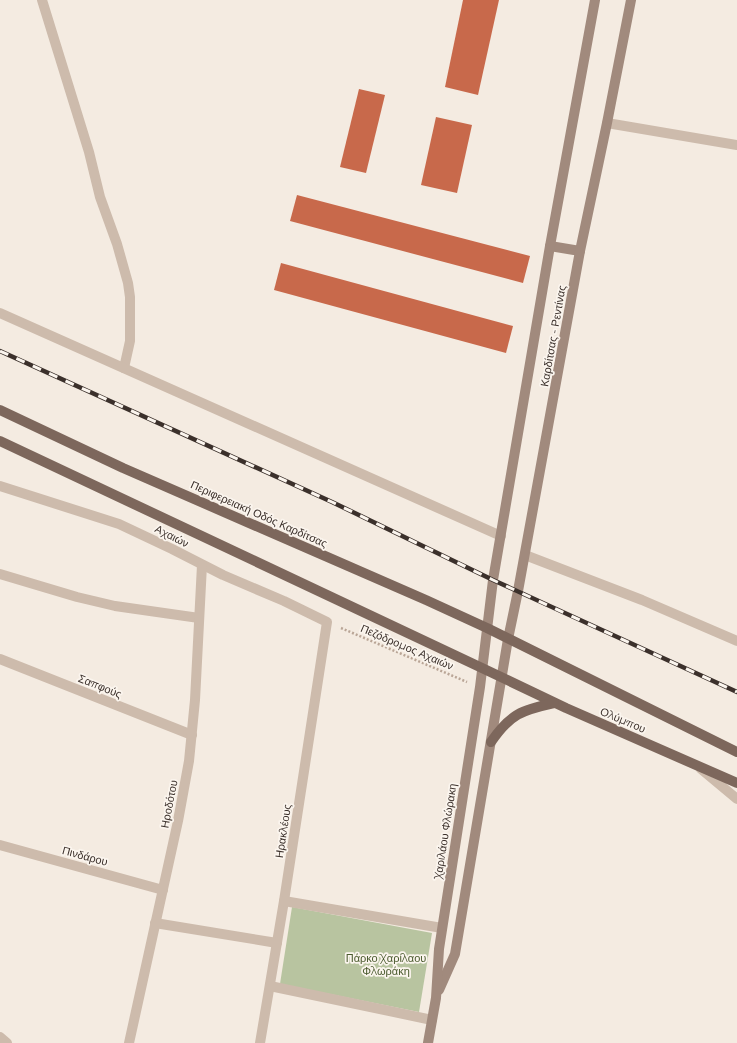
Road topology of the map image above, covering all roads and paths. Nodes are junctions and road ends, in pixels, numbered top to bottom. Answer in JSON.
{"nodes":[{"id":1,"x":42,"y":0,"type":"edge"},
{"id":2,"x":595,"y":0,"type":"edge"},
{"id":3,"x":631,"y":0,"type":"edge"},
{"id":4,"x":607,"y":122,"type":"junction"},
{"id":5,"x":737,"y":145,"type":"edge"},
{"id":6,"x":550,"y":246,"type":"junction"},
{"id":7,"x":580,"y":251,"type":"junction"},
{"id":8,"x":0,"y":312,"type":"edge"},
{"id":9,"x":124,"y":368,"type":"junction"},
{"id":10,"x":0,"y":410,"type":"edge"},
{"id":11,"x":0,"y":441,"type":"edge"},
{"id":12,"x":0,"y":486,"type":"edge"},
{"id":13,"x":501,"y":536,"type":"junction"},
{"id":14,"x":525,"y":555,"type":"junction"},
{"id":15,"x":202,"y":565,"type":"junction"},
{"id":16,"x":0,"y":574,"type":"edge"},
{"id":17,"x":199,"y":618,"type":"junction"},
{"id":18,"x":327,"y":622,"type":"junction"},
{"id":19,"x":487,"y":628,"type":"junction"},
{"id":20,"x":508,"y":639,"type":"junction"},
{"id":21,"x":737,"y":640,"type":"edge"},
{"id":22,"x":0,"y":659,"type":"edge"},
{"id":23,"x":482,"y":668,"type":"junction"},
{"id":24,"x":501,"y":677,"type":"junction"},
{"id":25,"x":480,"y":688,"type":"junction"},
{"id":26,"x":554,"y":703,"type":"junction"},
{"id":27,"x":192,"y":735,"type":"junction"},
{"id":28,"x":491,"y":742,"type":"junction"},
{"id":29,"x":737,"y":752,"type":"edge"},
{"id":30,"x":693,"y":763,"type":"junction"},
{"id":31,"x":737,"y":783,"type":"edge"},
{"id":32,"x":737,"y":799,"type":"edge"},
{"id":33,"x":0,"y":845,"type":"edge"},
{"id":34,"x":163,"y":890,"type":"junction"},
{"id":35,"x":284,"y":901,"type":"junction"},
{"id":36,"x":155,"y":923,"type":"junction"},
{"id":37,"x":442,"y":928,"type":"junction"},
{"id":38,"x":277,"y":943,"type":"junction"},
{"id":39,"x":270,"y":986,"type":"junction"},
{"id":40,"x":436,"y":998,"type":"junction"},
{"id":41,"x":432,"y":1020,"type":"junction"},
{"id":42,"x":0,"y":1037,"type":"edge"},
{"id":43,"x":7,"y":1043,"type":"edge"},
{"id":44,"x":129,"y":1043,"type":"edge"},
{"id":45,"x":260,"y":1043,"type":"edge"},
{"id":46,"x":428,"y":1043,"type":"edge"}],
"edges":[{"from":1,"to":9,"type":"street"},
{"from":2,"to":6,"type":"main road","name":"Καρδίτσας - Ρεντίνας"},
{"from":3,"to":4,"type":"main road","name":"Καρδίτσας - Ρεντίνας"},
{"from":4,"to":5,"type":"street"},
{"from":4,"to":7,"type":"main road","name":"Καρδίτσας - Ρεντίνας"},
{"from":6,"to":7,"type":"main road"},
{"from":6,"to":13,"type":"main road","name":"Καρδίτσας - Ρεντίνας"},
{"from":7,"to":14,"type":"main road","name":"Καρδίτσας - Ρεντίνας"},
{"from":8,"to":9,"type":"street"},
{"from":9,"to":13,"type":"street"},
{"from":10,"to":19,"type":"main road","name":"Περιφερειακή Οδός Καρδίτσας"},
{"from":11,"to":23,"type":"main road"},
{"from":12,"to":15,"type":"street","name":"Αχαιών"},
{"from":13,"to":19,"type":"main road","name":"Καρδίτσας - Ρεντίνας"},
{"from":14,"to":20,"type":"main road","name":"Καρδίτσας - Ρεντίνας"},
{"from":14,"to":21,"type":"street"},
{"from":15,"to":17,"type":"street","name":"Ηροδότου"},
{"from":15,"to":18,"type":"street","name":"Αχαιών"},
{"from":16,"to":17,"type":"street"},
{"from":17,"to":27,"type":"street","name":"Ηροδότου"},
{"from":18,"to":25,"type":"path","name":"Πεζόδρομος Αχαιών"},
{"from":18,"to":35,"type":"street","name":"Ηρακλέους"},
{"from":19,"to":20,"type":"main road","name":"Περιφερειακή Οδός Καρδίτσας"},
{"from":19,"to":23,"type":"main road","name":"Καρδίτσας - Ρεντίνας"},
{"from":20,"to":24,"type":"main road","name":"Καρδίτσας - Ρεντίνας"},
{"from":20,"to":29,"type":"main road","name":"Ολύμπου"},
{"from":22,"to":27,"type":"street","name":"Σαπφούς"},
{"from":23,"to":24,"type":"main road"},
{"from":23,"to":25,"type":"main road","name":"Χαριλάου Φλώρακη"},
{"from":24,"to":26,"type":"main road","name":"Ολύμπου"},
{"from":24,"to":28,"type":"main road","name":"Χαριλάου Φλώρακη"},
{"from":25,"to":37,"type":"main road","name":"Χαριλάου Φλώρακη"},
{"from":26,"to":28,"type":"main road"},
{"from":26,"to":30,"type":"main road","name":"Ολύμπου"},
{"from":27,"to":34,"type":"street","name":"Ηροδότου"},
{"from":28,"to":40,"type":"main road","name":"Χαριλάου Φλώρακη"},
{"from":30,"to":31,"type":"main road","name":"Ολύμπου"},
{"from":30,"to":32,"type":"street"},
{"from":33,"to":34,"type":"street","name":"Πινδάρου"},
{"from":34,"to":36,"type":"street","name":"Ηροδότου"},
{"from":35,"to":37,"type":"street"},
{"from":35,"to":38,"type":"street","name":"Ηρακλέους"},
{"from":36,"to":38,"type":"street"},
{"from":36,"to":44,"type":"street","name":"Ηροδότου"},
{"from":37,"to":40,"type":"main road","name":"Χαριλάου Φλώρακη"},
{"from":38,"to":39,"type":"street","name":"Ηρακλέους"},
{"from":39,"to":41,"type":"street"},
{"from":39,"to":45,"type":"street","name":"Ηρακλέους"},
{"from":40,"to":41,"type":"main road","name":"Χαριλάου Φλώρακη"},
{"from":41,"to":46,"type":"main road","name":"Χαριλάου Φλώρακη"},
{"from":42,"to":43,"type":"street"}]}
